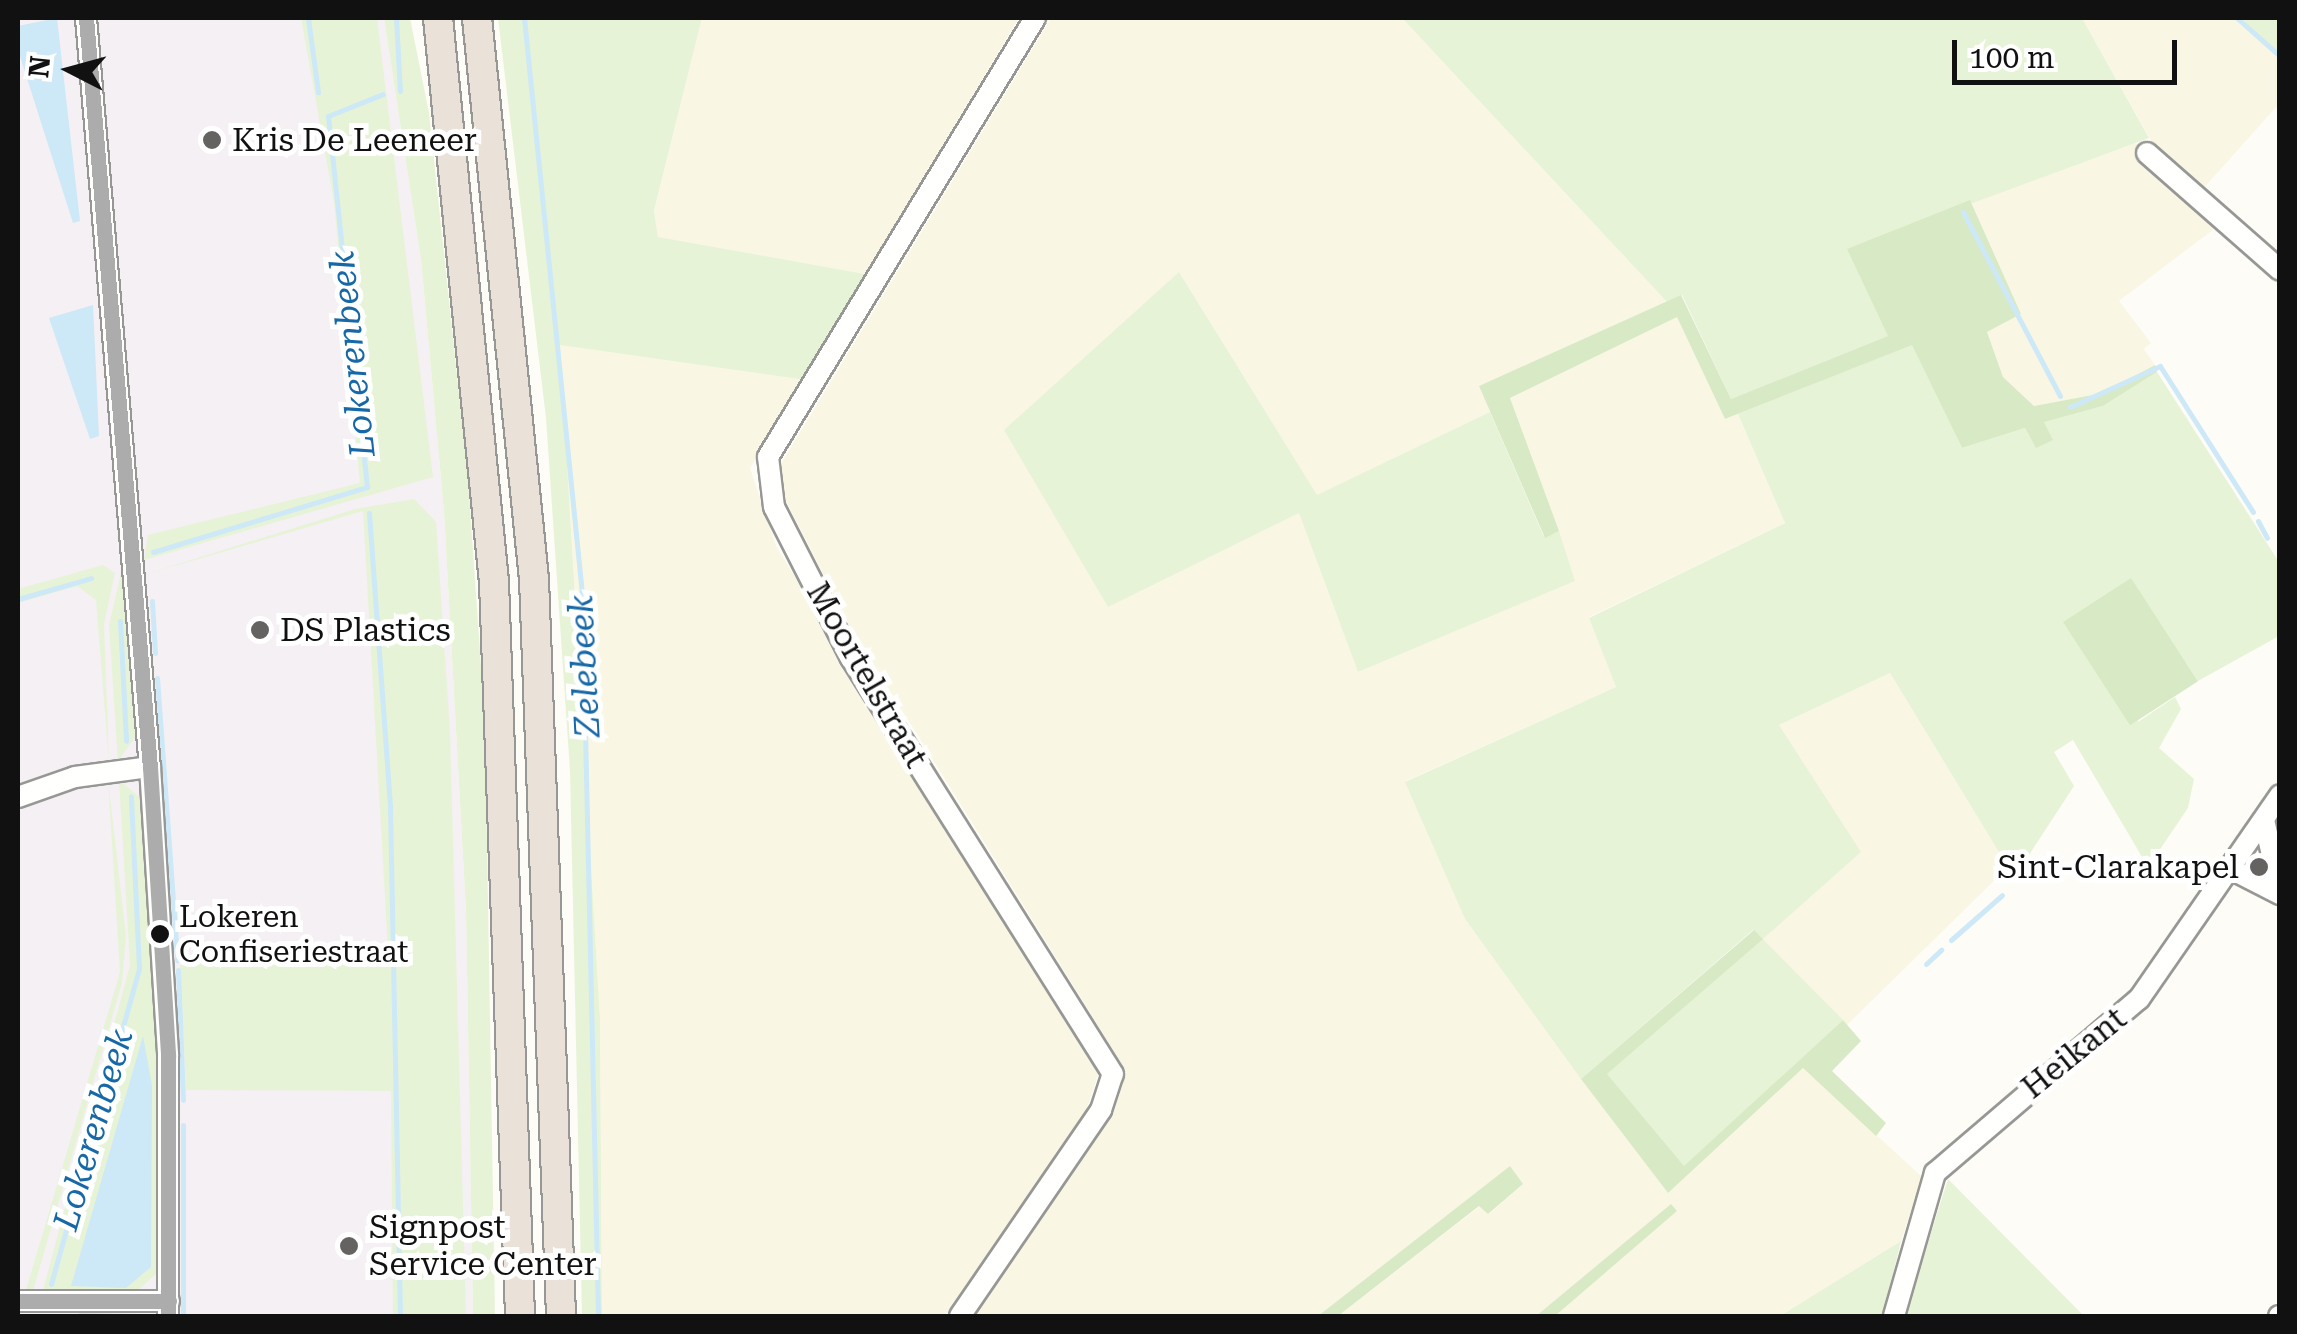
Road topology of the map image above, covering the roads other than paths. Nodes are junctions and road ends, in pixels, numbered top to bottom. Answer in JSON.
{"nodes":[{"id":1,"x":86,"y":18,"type":"edge"},
{"id":2,"x":438,"y":18,"type":"edge"},
{"id":3,"x":477,"y":18,"type":"edge"},
{"id":4,"x":1035,"y":18,"type":"edge"},
{"id":5,"x":2146,"y":153,"type":"dead end"},
{"id":6,"x":2280,"y":270,"type":"edge"},
{"id":7,"x":150,"y":767,"type":"junction"},
{"id":8,"x":2280,"y":794,"type":"edge"},
{"id":9,"x":18,"y":797,"type":"edge"},
{"id":10,"x":2264,"y":820,"type":"junction"},
{"id":11,"x":2235,"y":871,"type":"junction"},
{"id":12,"x":2280,"y":892,"type":"edge"},
{"id":13,"x":18,"y":1301,"type":"edge"},
{"id":14,"x":168,"y":1309,"type":"edge"},
{"id":15,"x":520,"y":1316,"type":"edge"},
{"id":16,"x":561,"y":1316,"type":"edge"},
{"id":17,"x":960,"y":1316,"type":"edge"},
{"id":18,"x":1894,"y":1316,"type":"edge"}],
"edges":[{"from":1,"to":7,"type":"street"},
{"from":2,"to":15,"type":"highway"},
{"from":3,"to":16,"type":"highway"},
{"from":4,"to":17,"type":"street","name":"Moortelstraat"},
{"from":5,"to":6,"type":"street"},
{"from":7,"to":9,"type":"street"},
{"from":7,"to":14,"type":"street"},
{"from":8,"to":10,"type":"street","name":"Heikant"},
{"from":10,"to":11,"type":"street","name":"Heikant"},
{"from":10,"to":12,"type":"street"},
{"from":11,"to":12,"type":"street"},
{"from":11,"to":18,"type":"street","name":"Heikant"},
{"from":13,"to":14,"type":"street"}]}
